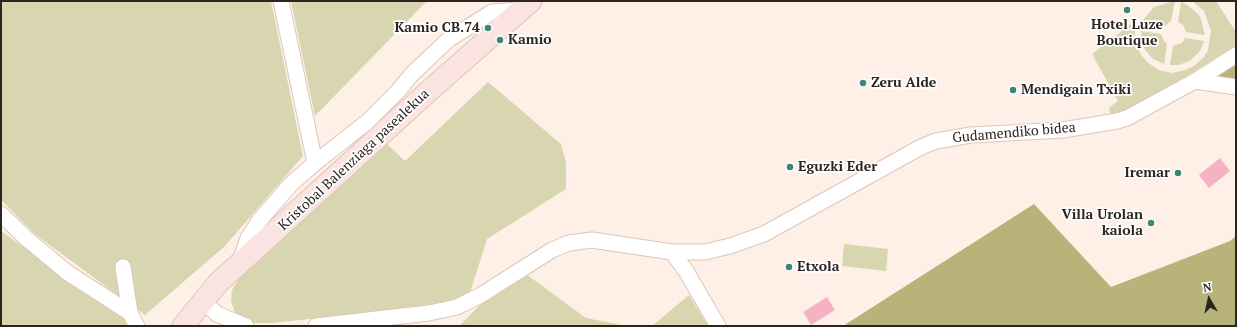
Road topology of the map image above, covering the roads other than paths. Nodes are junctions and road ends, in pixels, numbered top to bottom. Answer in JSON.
{"nodes":[{"id":1,"x":281,"y":1,"type":"edge"},
{"id":2,"x":526,"y":6,"type":"edge"},
{"id":3,"x":1236,"y":55,"type":"edge"},
{"id":4,"x":1195,"y":81,"type":"junction"},
{"id":5,"x":1236,"y":87,"type":"edge"},
{"id":6,"x":315,"y":163,"type":"junction"},
{"id":7,"x":1,"y":214,"type":"edge"},
{"id":8,"x":672,"y":252,"type":"junction"},
{"id":9,"x":239,"y":264,"type":"junction"},
{"id":10,"x":123,"y":267,"type":"dead end"},
{"id":11,"x":202,"y":301,"type":"junction"},
{"id":12,"x":134,"y":319,"type":"edge"},
{"id":13,"x":183,"y":326,"type":"edge"},
{"id":14,"x":246,"y":326,"type":"edge"},
{"id":15,"x":316,"y":326,"type":"edge"},
{"id":16,"x":718,"y":326,"type":"edge"}],
"edges":[{"from":1,"to":6,"type":"street"},
{"from":2,"to":6,"type":"street"},
{"from":2,"to":9,"type":"street","name":"Kristobal Balenziaga pasealekua"},
{"from":3,"to":4,"type":"street","name":"Gudamendiko bidea"},
{"from":4,"to":5,"type":"street"},
{"from":4,"to":8,"type":"street","name":"Gudamendiko bidea"},
{"from":6,"to":9,"type":"street"},
{"from":7,"to":12,"type":"street"},
{"from":8,"to":15,"type":"street","name":"Gudamendiko bidea"},
{"from":8,"to":16,"type":"street"},
{"from":9,"to":11,"type":"street","name":"Kristobal Balenziaga pasealekua"},
{"from":10,"to":12,"type":"street"},
{"from":11,"to":13,"type":"street","name":"Kristobal Balenziaga pasealekua"},
{"from":11,"to":14,"type":"street"}]}
